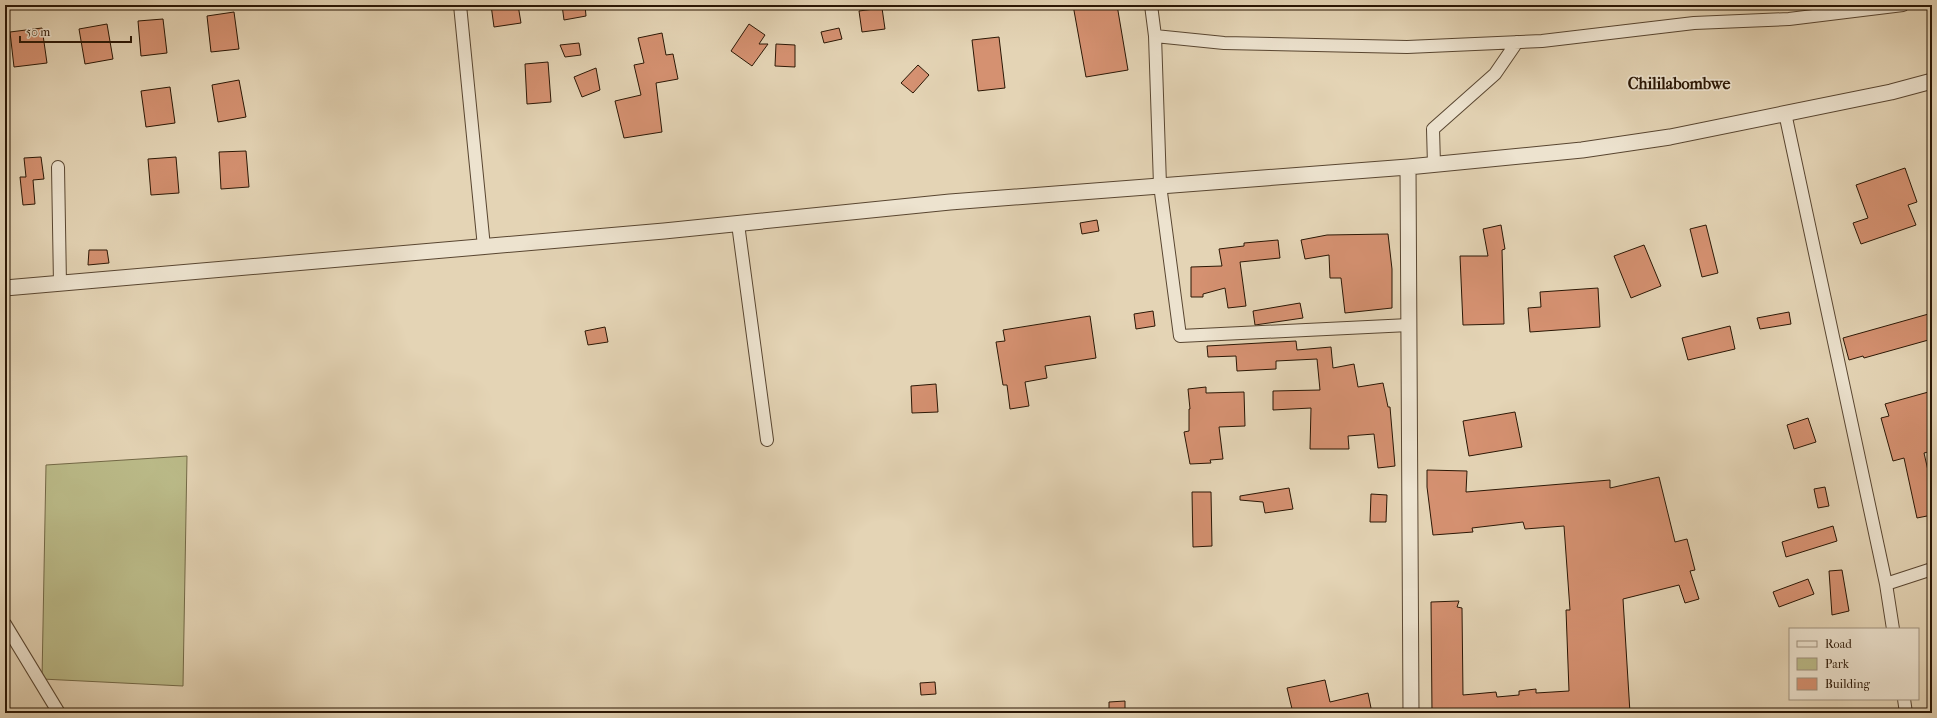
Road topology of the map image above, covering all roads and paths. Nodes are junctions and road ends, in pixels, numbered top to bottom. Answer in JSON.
{"nodes":[{"id":1,"x":460,"y":5,"type":"edge"},
{"id":2,"x":1151,"y":5,"type":"edge"},
{"id":3,"x":1903,"y":5,"type":"edge"},
{"id":4,"x":1155,"y":36,"type":"junction"},
{"id":5,"x":1517,"y":42,"type":"junction"},
{"id":6,"x":1932,"y":81,"type":"edge"},
{"id":7,"x":1785,"y":113,"type":"junction"},
{"id":8,"x":1434,"y":165,"type":"junction"},
{"id":9,"x":58,"y":167,"type":"dead end"},
{"id":10,"x":1408,"y":167,"type":"junction"},
{"id":11,"x":1160,"y":185,"type":"junction"},
{"id":12,"x":738,"y":224,"type":"junction"},
{"id":13,"x":484,"y":247,"type":"junction"},
{"id":14,"x":60,"y":284,"type":"junction"},
{"id":15,"x":5,"y":288,"type":"edge"},
{"id":16,"x":1409,"y":325,"type":"junction"},
{"id":17,"x":767,"y":440,"type":"dead end"},
{"id":18,"x":1932,"y":570,"type":"edge"},
{"id":19,"x":1886,"y":584,"type":"junction"},
{"id":20,"x":5,"y":624,"type":"edge"},
{"id":21,"x":1893,"y":628,"type":"edge"},
{"id":22,"x":1904,"y":700,"type":"edge"},
{"id":23,"x":59,"y":713,"type":"edge"},
{"id":24,"x":1411,"y":713,"type":"edge"},
{"id":25,"x":1906,"y":713,"type":"edge"}],
"edges":[{"from":1,"to":13,"type":"street"},
{"from":2,"to":4,"type":"street"},
{"from":3,"to":5,"type":"street"},
{"from":4,"to":5,"type":"street"},
{"from":4,"to":11,"type":"street"},
{"from":5,"to":8,"type":"street"},
{"from":6,"to":7,"type":"street"},
{"from":7,"to":8,"type":"street"},
{"from":7,"to":19,"type":"street"},
{"from":8,"to":10,"type":"street"},
{"from":9,"to":14,"type":"street"},
{"from":10,"to":11,"type":"street"},
{"from":10,"to":16,"type":"street"},
{"from":11,"to":12,"type":"street"},
{"from":11,"to":16,"type":"street"},
{"from":12,"to":13,"type":"street"},
{"from":12,"to":17,"type":"street"},
{"from":13,"to":14,"type":"street"},
{"from":14,"to":15,"type":"street"},
{"from":16,"to":24,"type":"street"},
{"from":18,"to":19,"type":"street"},
{"from":19,"to":21,"type":"street"},
{"from":20,"to":23,"type":"street"},
{"from":22,"to":25,"type":"street"}]}
